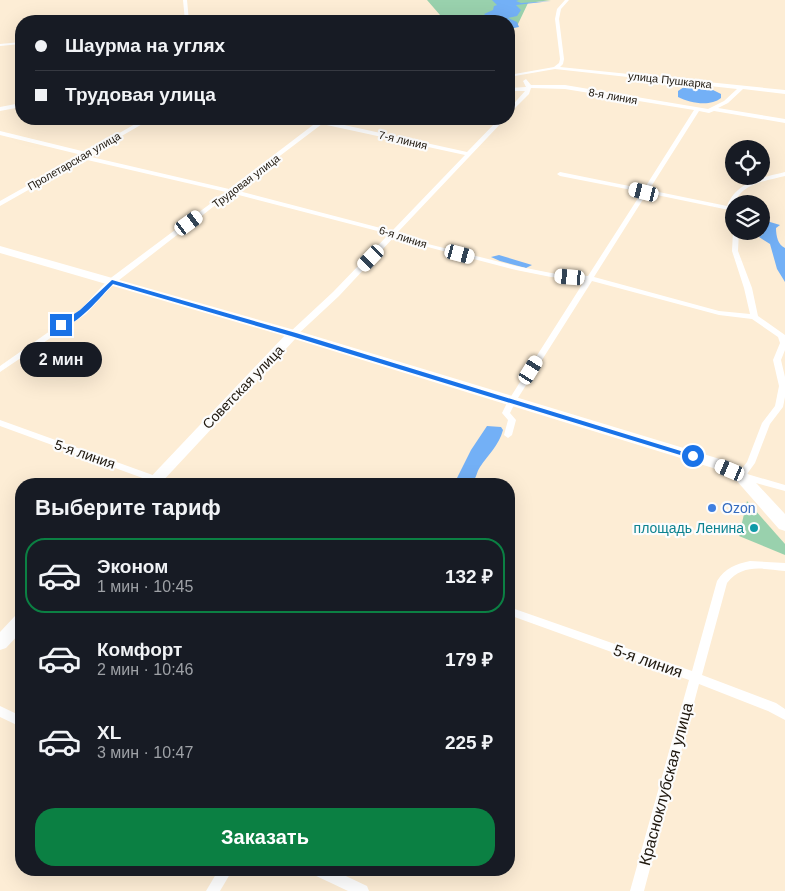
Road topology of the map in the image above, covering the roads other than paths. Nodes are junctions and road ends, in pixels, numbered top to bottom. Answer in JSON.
{"nodes":[{"id":1,"x":185,"y":0,"type":"edge"},
{"id":2,"x":567,"y":0,"type":"edge"},
{"id":3,"x":186,"y":15,"type":"edge"},
{"id":4,"x":15,"y":44,"type":"edge"},
{"id":5,"x":0,"y":45,"type":"edge"},
{"id":6,"x":554,"y":68,"type":"junction"},
{"id":7,"x":515,"y":76,"type":"edge"},
{"id":8,"x":521,"y":76,"type":"junction"},
{"id":9,"x":719,"y":85,"type":"junction"},
{"id":10,"x":529,"y":87,"type":"junction"},
{"id":11,"x":515,"y":88,"type":"edge"},
{"id":12,"x":742,"y":88,"type":"junction"},
{"id":13,"x":785,"y":92,"type":"edge"},
{"id":14,"x":732,"y":97,"type":"junction"},
{"id":15,"x":15,"y":106,"type":"edge"},
{"id":16,"x":515,"y":106,"type":"edge"},
{"id":17,"x":0,"y":109,"type":"edge"},
{"id":18,"x":714,"y":109,"type":"junction"},
{"id":19,"x":697,"y":110,"type":"junction"},
{"id":20,"x":785,"y":121,"type":"edge"},
{"id":21,"x":138,"y":125,"type":"edge"},
{"id":22,"x":318,"y":125,"type":"edge"},
{"id":23,"x":345,"y":125,"type":"edge"},
{"id":24,"x":496,"y":125,"type":"edge"},
{"id":25,"x":0,"y":132,"type":"edge"},
{"id":26,"x":468,"y":154,"type":"junction"},
{"id":27,"x":85,"y":156,"type":"junction"},
{"id":28,"x":560,"y":174,"type":"dead end"},
{"id":29,"x":785,"y":174,"type":"edge"},
{"id":30,"x":232,"y":192,"type":"junction"},
{"id":31,"x":644,"y":192,"type":"junction"},
{"id":32,"x":733,"y":195,"type":"edge"},
{"id":33,"x":0,"y":204,"type":"edge"},
{"id":34,"x":725,"y":210,"type":"edge"},
{"id":35,"x":394,"y":233,"type":"junction"},
{"id":36,"x":736,"y":240,"type":"edge"},
{"id":37,"x":0,"y":249,"type":"edge"},
{"id":38,"x":588,"y":278,"type":"junction"},
{"id":39,"x":112,"y":282,"type":"junction"},
{"id":40,"x":754,"y":317,"type":"junction"},
{"id":41,"x":294,"y":334,"type":"junction"},
{"id":42,"x":0,"y":370,"type":"edge"},
{"id":43,"x":783,"y":396,"type":"edge"},
{"id":44,"x":512,"y":401,"type":"junction"},
{"id":45,"x":0,"y":423,"type":"edge"},
{"id":46,"x":508,"y":435,"type":"dead end"},
{"id":47,"x":741,"y":476,"type":"junction"},
{"id":48,"x":146,"y":478,"type":"edge"},
{"id":49,"x":157,"y":478,"type":"edge"},
{"id":50,"x":785,"y":488,"type":"edge"},
{"id":51,"x":785,"y":525,"type":"edge"},
{"id":52,"x":785,"y":567,"type":"edge"},
{"id":53,"x":515,"y":613,"type":"edge"},
{"id":54,"x":15,"y":627,"type":"edge"},
{"id":55,"x":0,"y":643,"type":"edge"},
{"id":56,"x":694,"y":677,"type":"junction"},
{"id":57,"x":0,"y":711,"type":"edge"},
{"id":58,"x":785,"y":715,"type":"edge"},
{"id":59,"x":15,"y":719,"type":"edge"},
{"id":60,"x":222,"y":876,"type":"edge"},
{"id":61,"x":331,"y":876,"type":"edge"},
{"id":62,"x":213,"y":891,"type":"edge"},
{"id":63,"x":362,"y":891,"type":"edge"},
{"id":64,"x":637,"y":891,"type":"edge"}],
"edges":[{"from":1,"to":3,"type":"street"},
{"from":2,"to":6,"type":"street"},
{"from":4,"to":5,"type":"street"},
{"from":6,"to":8,"type":"street","name":"улица Пушкарка"},
{"from":6,"to":9,"type":"street","name":"улица Пушкарка"},
{"from":7,"to":8,"type":"street","name":"улица Пушкарка"},
{"from":8,"to":10,"type":"street"},
{"from":9,"to":12,"type":"street","name":"улица Пушкарка"},
{"from":9,"to":14,"type":"street"},
{"from":10,"to":11,"type":"street","name":"8-я линия"},
{"from":10,"to":16,"type":"street"},
{"from":10,"to":19,"type":"street","name":"8-я линия"},
{"from":12,"to":13,"type":"street","name":"улица Пушкарка"},
{"from":12,"to":14,"type":"street"},
{"from":14,"to":18,"type":"street"},
{"from":15,"to":17,"type":"street"},
{"from":18,"to":19,"type":"street","name":"8-я линия"},
{"from":18,"to":20,"type":"street"},
{"from":19,"to":31,"type":"street"},
{"from":21,"to":27,"type":"street","name":"Пролетарская улица"},
{"from":22,"to":30,"type":"street","name":"Трудовая улица"},
{"from":23,"to":26,"type":"street","name":"7-я линия"},
{"from":24,"to":26,"type":"street","name":"Советская улица"},
{"from":25,"to":27,"type":"street","name":"6-я линия"},
{"from":26,"to":35,"type":"street","name":"Советская улица"},
{"from":27,"to":30,"type":"street","name":"6-я линия"},
{"from":27,"to":33,"type":"street","name":"Пролетарская улица"},
{"from":28,"to":31,"type":"street"},
{"from":29,"to":32,"type":"street"},
{"from":30,"to":35,"type":"street","name":"6-я линия"},
{"from":30,"to":39,"type":"street","name":"Трудовая улица"},
{"from":31,"to":34,"type":"street"},
{"from":31,"to":38,"type":"street"},
{"from":35,"to":38,"type":"street","name":"6-я линия"},
{"from":35,"to":41,"type":"street","name":"Советская улица"},
{"from":36,"to":40,"type":"street"},
{"from":37,"to":39,"type":"main road"},
{"from":38,"to":40,"type":"street","name":"6-я линия"},
{"from":38,"to":44,"type":"street"},
{"from":39,"to":41,"type":"main road"},
{"from":39,"to":42,"type":"street","name":"Трудовая улица"},
{"from":40,"to":43,"type":"street"},
{"from":41,"to":44,"type":"main road"},
{"from":41,"to":49,"type":"main road","name":"Советская улица"},
{"from":43,"to":47,"type":"street"},
{"from":44,"to":46,"type":"street"},
{"from":44,"to":47,"type":"main road"},
{"from":45,"to":48,"type":"street","name":"5-я линия"},
{"from":47,"to":50,"type":"street"},
{"from":47,"to":51,"type":"main road"},
{"from":52,"to":56,"type":"street"},
{"from":53,"to":56,"type":"street","name":"5-я линия"},
{"from":54,"to":55,"type":"main road"},
{"from":56,"to":58,"type":"street","name":"5-я линия"},
{"from":56,"to":64,"type":"street","name":"Красноклубская улица"},
{"from":57,"to":59,"type":"street"},
{"from":60,"to":62,"type":"street"},
{"from":61,"to":63,"type":"street"}]}
